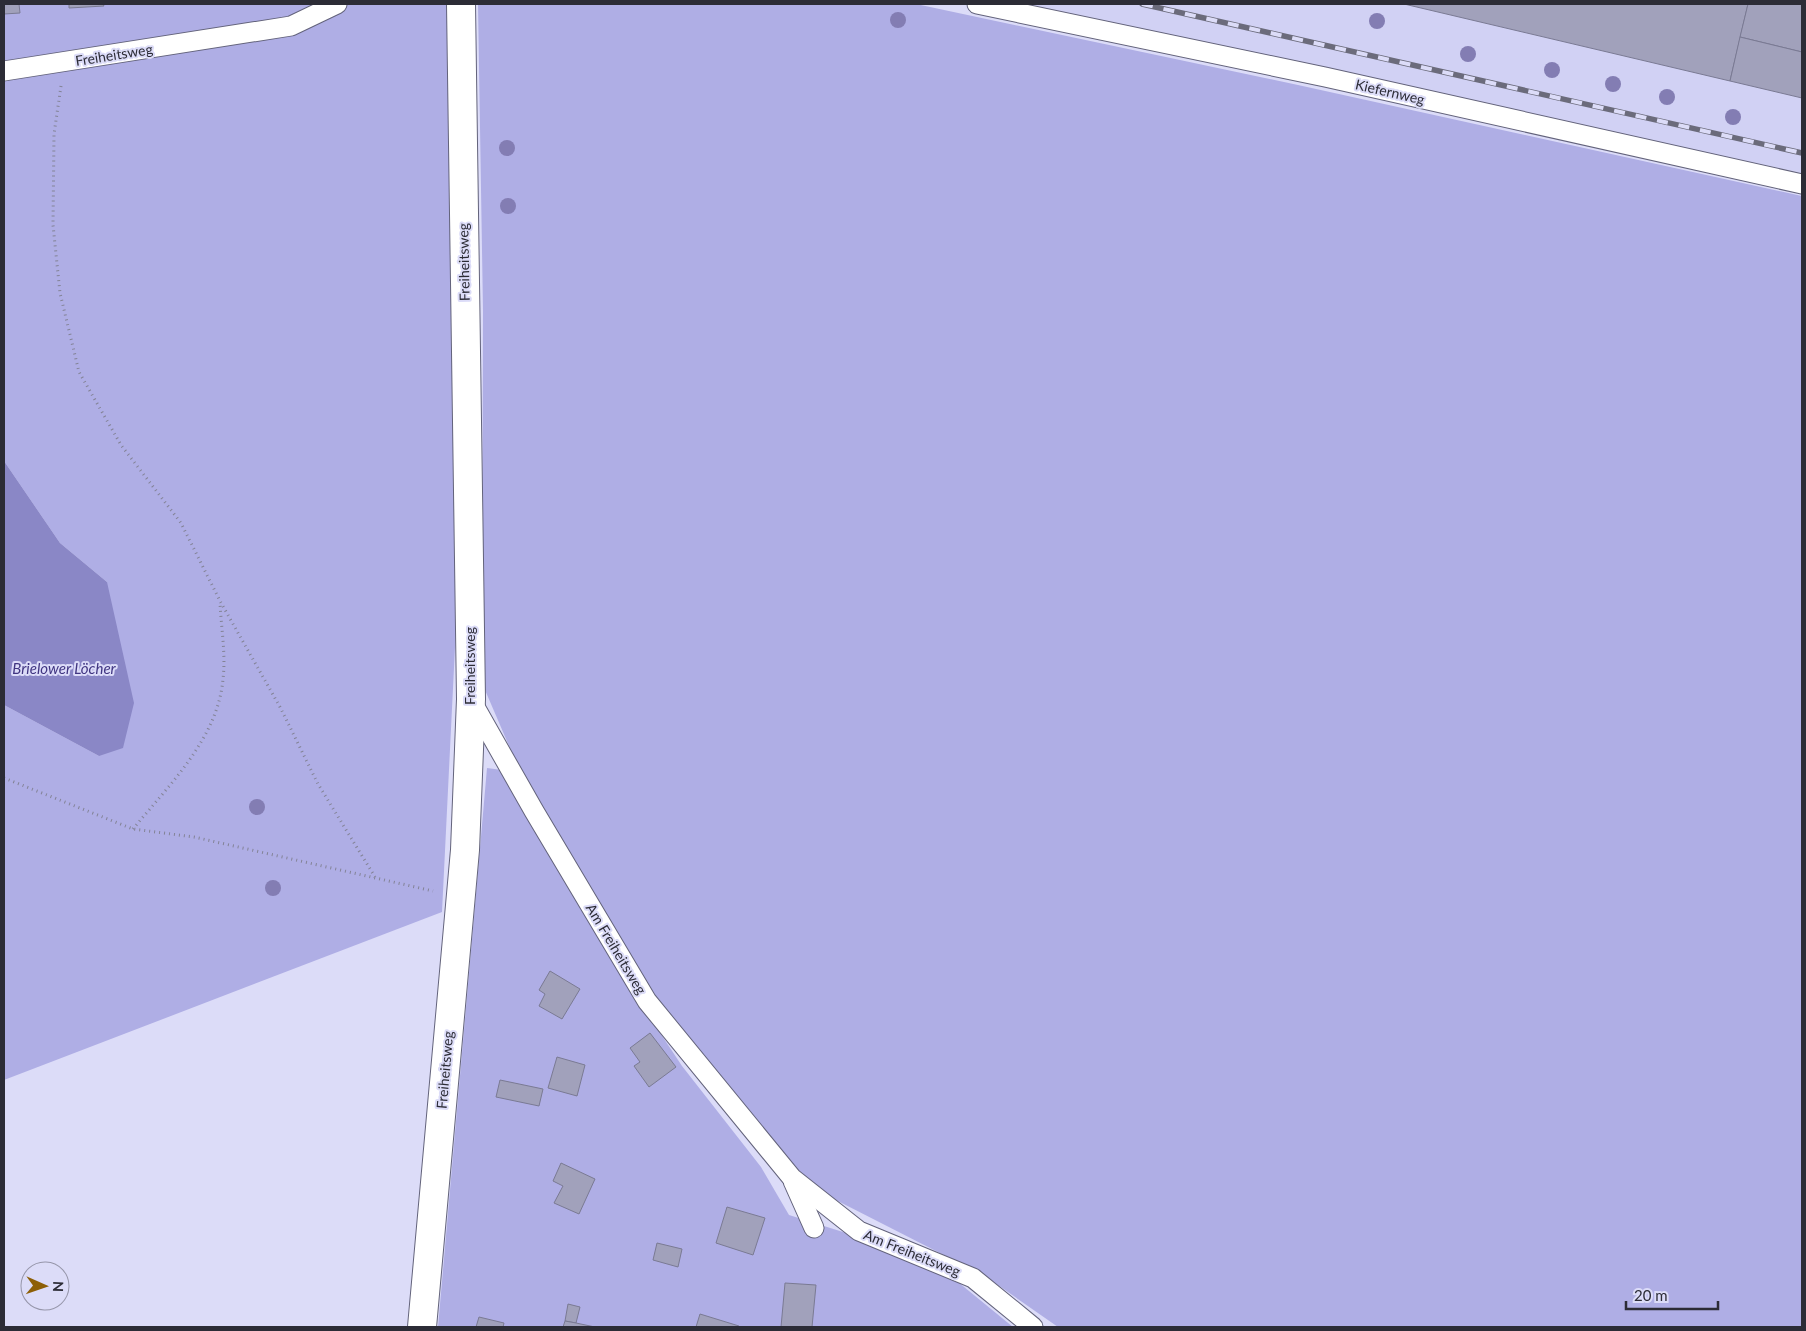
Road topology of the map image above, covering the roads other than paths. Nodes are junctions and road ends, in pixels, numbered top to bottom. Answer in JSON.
{"nodes":[{"id":1,"x":337,"y":4,"type":"edge"},
{"id":2,"x":461,"y":4,"type":"edge"},
{"id":3,"x":977,"y":4,"type":"edge"},
{"id":4,"x":4,"y":71,"type":"edge"},
{"id":5,"x":1802,"y":184,"type":"edge"},
{"id":6,"x":471,"y":699,"type":"junction"},
{"id":7,"x":792,"y":1178,"type":"junction"},
{"id":8,"x":814,"y":1228,"type":"dead end"},
{"id":9,"x":422,"y":1327,"type":"edge"},
{"id":10,"x":1033,"y":1327,"type":"edge"}],
"edges":[{"from":1,"to":4,"type":"lane","name":"Freiheitsweg"},
{"from":2,"to":6,"type":"street","name":"Freiheitsweg"},
{"from":3,"to":5,"type":"lane","name":"Kiefernweg"},
{"from":6,"to":7,"type":"lane","name":"Am Freiheitsweg"},
{"from":6,"to":9,"type":"street","name":"Freiheitsweg"},
{"from":7,"to":8,"type":"lane","name":"Am Freiheitsweg"},
{"from":7,"to":10,"type":"lane","name":"Am Freiheitsweg"}]}
